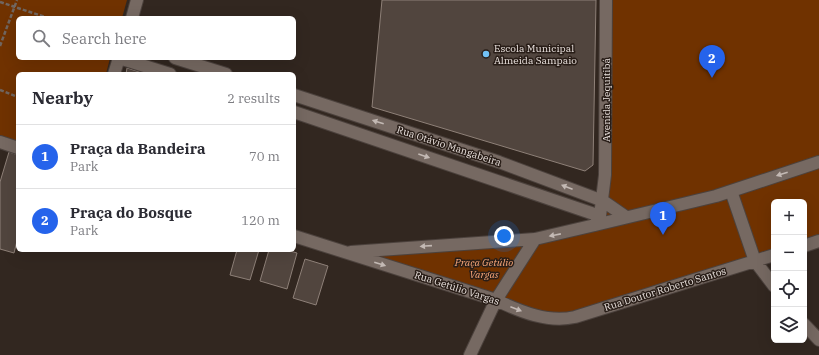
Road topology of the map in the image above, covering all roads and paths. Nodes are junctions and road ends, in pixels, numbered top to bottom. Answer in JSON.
{"nodes":[{"id":1,"x":17,"y":0,"type":"edge"},
{"id":2,"x":137,"y":0,"type":"edge"},
{"id":3,"x":606,"y":0,"type":"edge"},
{"id":4,"x":0,"y":2,"type":"edge"},
{"id":5,"x":14,"y":7,"type":"junction"},
{"id":6,"x":42,"y":16,"type":"edge"},
{"id":7,"x":133,"y":16,"type":"edge"},
{"id":8,"x":0,"y":46,"type":"edge"},
{"id":9,"x":118,"y":60,"type":"edge"},
{"id":10,"x":125,"y":60,"type":"edge"},
{"id":11,"x":181,"y":60,"type":"edge"},
{"id":12,"x":115,"y":72,"type":"edge"},
{"id":13,"x":164,"y":72,"type":"edge"},
{"id":14,"x":220,"y":72,"type":"edge"},
{"id":15,"x":0,"y":90,"type":"edge"},
{"id":16,"x":16,"y":96,"type":"edge"},
{"id":17,"x":296,"y":96,"type":"edge"},
{"id":18,"x":324,"y":105,"type":"junction"},
{"id":19,"x":296,"y":113,"type":"edge"},
{"id":20,"x":318,"y":120,"type":"junction"},
{"id":21,"x":0,"y":142,"type":"edge"},
{"id":22,"x":16,"y":147,"type":"edge"},
{"id":23,"x":819,"y":162,"type":"edge"},
{"id":24,"x":731,"y":191,"type":"junction"},
{"id":25,"x":603,"y":201,"type":"junction"},
{"id":26,"x":626,"y":217,"type":"junction"},
{"id":27,"x":598,"y":220,"type":"junction"},
{"id":28,"x":296,"y":237,"type":"edge"},
{"id":29,"x":535,"y":239,"type":"junction"},
{"id":30,"x":819,"y":241,"type":"edge"},
{"id":31,"x":807,"y":245,"type":"edge"},
{"id":32,"x":342,"y":253,"type":"junction"},
{"id":33,"x":771,"y":256,"type":"edge"},
{"id":34,"x":755,"y":261,"type":"junction"},
{"id":35,"x":771,"y":282,"type":"edge"},
{"id":36,"x":496,"y":300,"type":"junction"},
{"id":37,"x":575,"y":317,"type":"joint"},
{"id":38,"x":807,"y":327,"type":"edge"},
{"id":39,"x":819,"y":340,"type":"edge"},
{"id":40,"x":470,"y":355,"type":"edge"}],
"edges":[{"from":1,"to":5,"type":"path"},
{"from":2,"to":7,"type":"street"},
{"from":3,"to":25,"type":"street","name":"Avenida Jequitibá"},
{"from":4,"to":5,"type":"path"},
{"from":5,"to":6,"type":"path"},
{"from":5,"to":8,"type":"path"},
{"from":9,"to":12,"type":"street"},
{"from":10,"to":13,"type":"street"},
{"from":11,"to":14,"type":"street"},
{"from":15,"to":16,"type":"path"},
{"from":17,"to":18,"type":"street","name":"Rua Otávio Mangabeira"},
{"from":18,"to":20,"type":"street"},
{"from":25,"to":18,"type":"street","name":"Rua Otávio Mangabeira","one_way":true},
{"from":19,"to":20,"type":"street","name":"Rua Otávio Mangabeira"},
{"from":20,"to":27,"type":"street","name":"Rua Otávio Mangabeira","one_way":true},
{"from":21,"to":22,"type":"street"},
{"from":23,"to":24,"type":"street","one_way":true},
{"from":24,"to":26,"type":"street"},
{"from":24,"to":34,"type":"street"},
{"from":25,"to":26,"type":"street","name":"Rua Otávio Mangabeira"},
{"from":25,"to":27,"type":"street","name":"Avenida Jequitibá"},
{"from":26,"to":27,"type":"street"},
{"from":27,"to":29,"type":"street","one_way":true},
{"from":28,"to":32,"type":"street","name":"Rua Getúlio Vargas"},
{"from":29,"to":32,"type":"street","one_way":true},
{"from":29,"to":36,"type":"street"},
{"from":30,"to":31,"type":"street"},
{"from":32,"to":36,"type":"street","name":"Rua Getúlio Vargas","one_way":true},
{"from":33,"to":34,"type":"street","name":"Rua Doutor Roberto Santos"},
{"from":34,"to":35,"type":"street"},
{"from":34,"to":37,"type":"street","name":"Rua Doutor Roberto Santos"},
{"from":36,"to":37,"type":"street","name":"Rua Getúlio Vargas","one_way":true},
{"from":36,"to":40,"type":"street"},
{"from":38,"to":39,"type":"street"}]}
